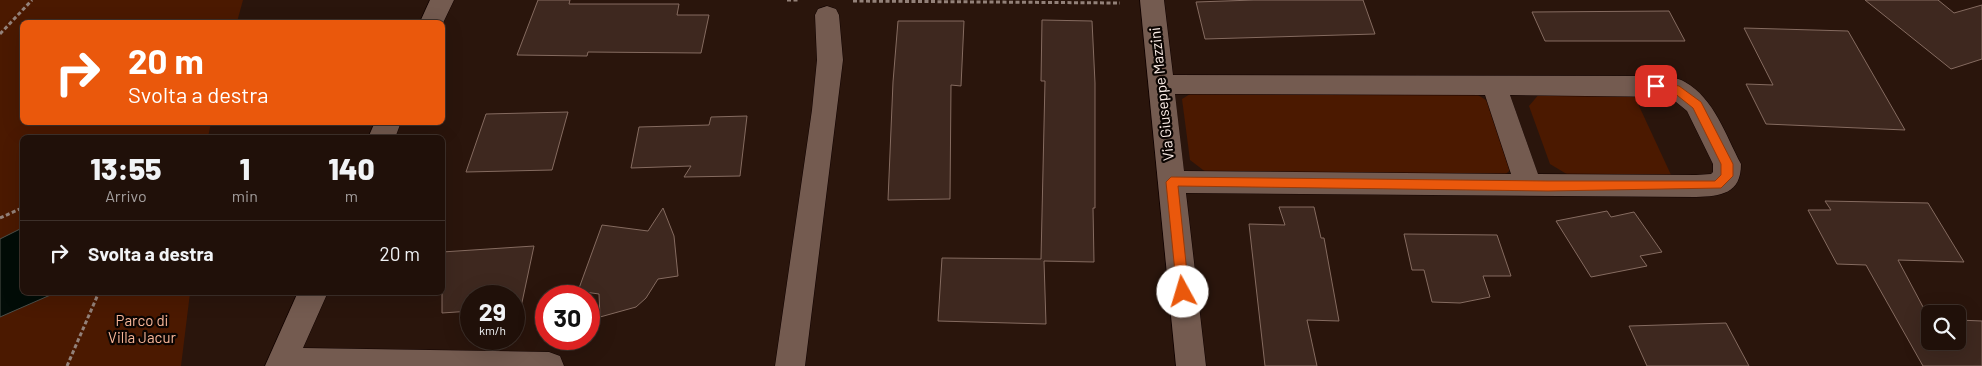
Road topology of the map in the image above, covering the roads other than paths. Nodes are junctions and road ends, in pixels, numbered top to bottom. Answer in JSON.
{"nodes":[{"id":1,"x":442,"y":0,"type":"edge"},
{"id":2,"x":1153,"y":2,"type":"edge"},
{"id":3,"x":827,"y":5,"type":"edge"},
{"id":4,"x":433,"y":20,"type":"edge"},
{"id":5,"x":1160,"y":84,"type":"junction"},
{"id":6,"x":1494,"y":85,"type":"junction"},
{"id":7,"x":1171,"y":182,"type":"junction"},
{"id":8,"x":1529,"y":186,"type":"junction"},
{"id":9,"x":312,"y":295,"type":"edge"},
{"id":10,"x":281,"y":364,"type":"edge"},
{"id":11,"x":549,"y":366,"type":"edge"},
{"id":12,"x":790,"y":366,"type":"edge"},
{"id":13,"x":1191,"y":366,"type":"edge"}],
"edges":[{"from":1,"to":4,"type":"street"},
{"from":2,"to":5,"type":"street","name":"Via Giuseppe Mazzini"},
{"from":3,"to":12,"type":"street"},
{"from":5,"to":6,"type":"street"},
{"from":5,"to":7,"type":"street","name":"Via Giuseppe Mazzini"},
{"from":6,"to":8,"type":"street"},
{"from":6,"to":8,"type":"street"},
{"from":7,"to":8,"type":"street"},
{"from":7,"to":13,"type":"street","name":"Via Giuseppe Mazzini"},
{"from":9,"to":10,"type":"street"},
{"from":10,"to":11,"type":"street"}]}
